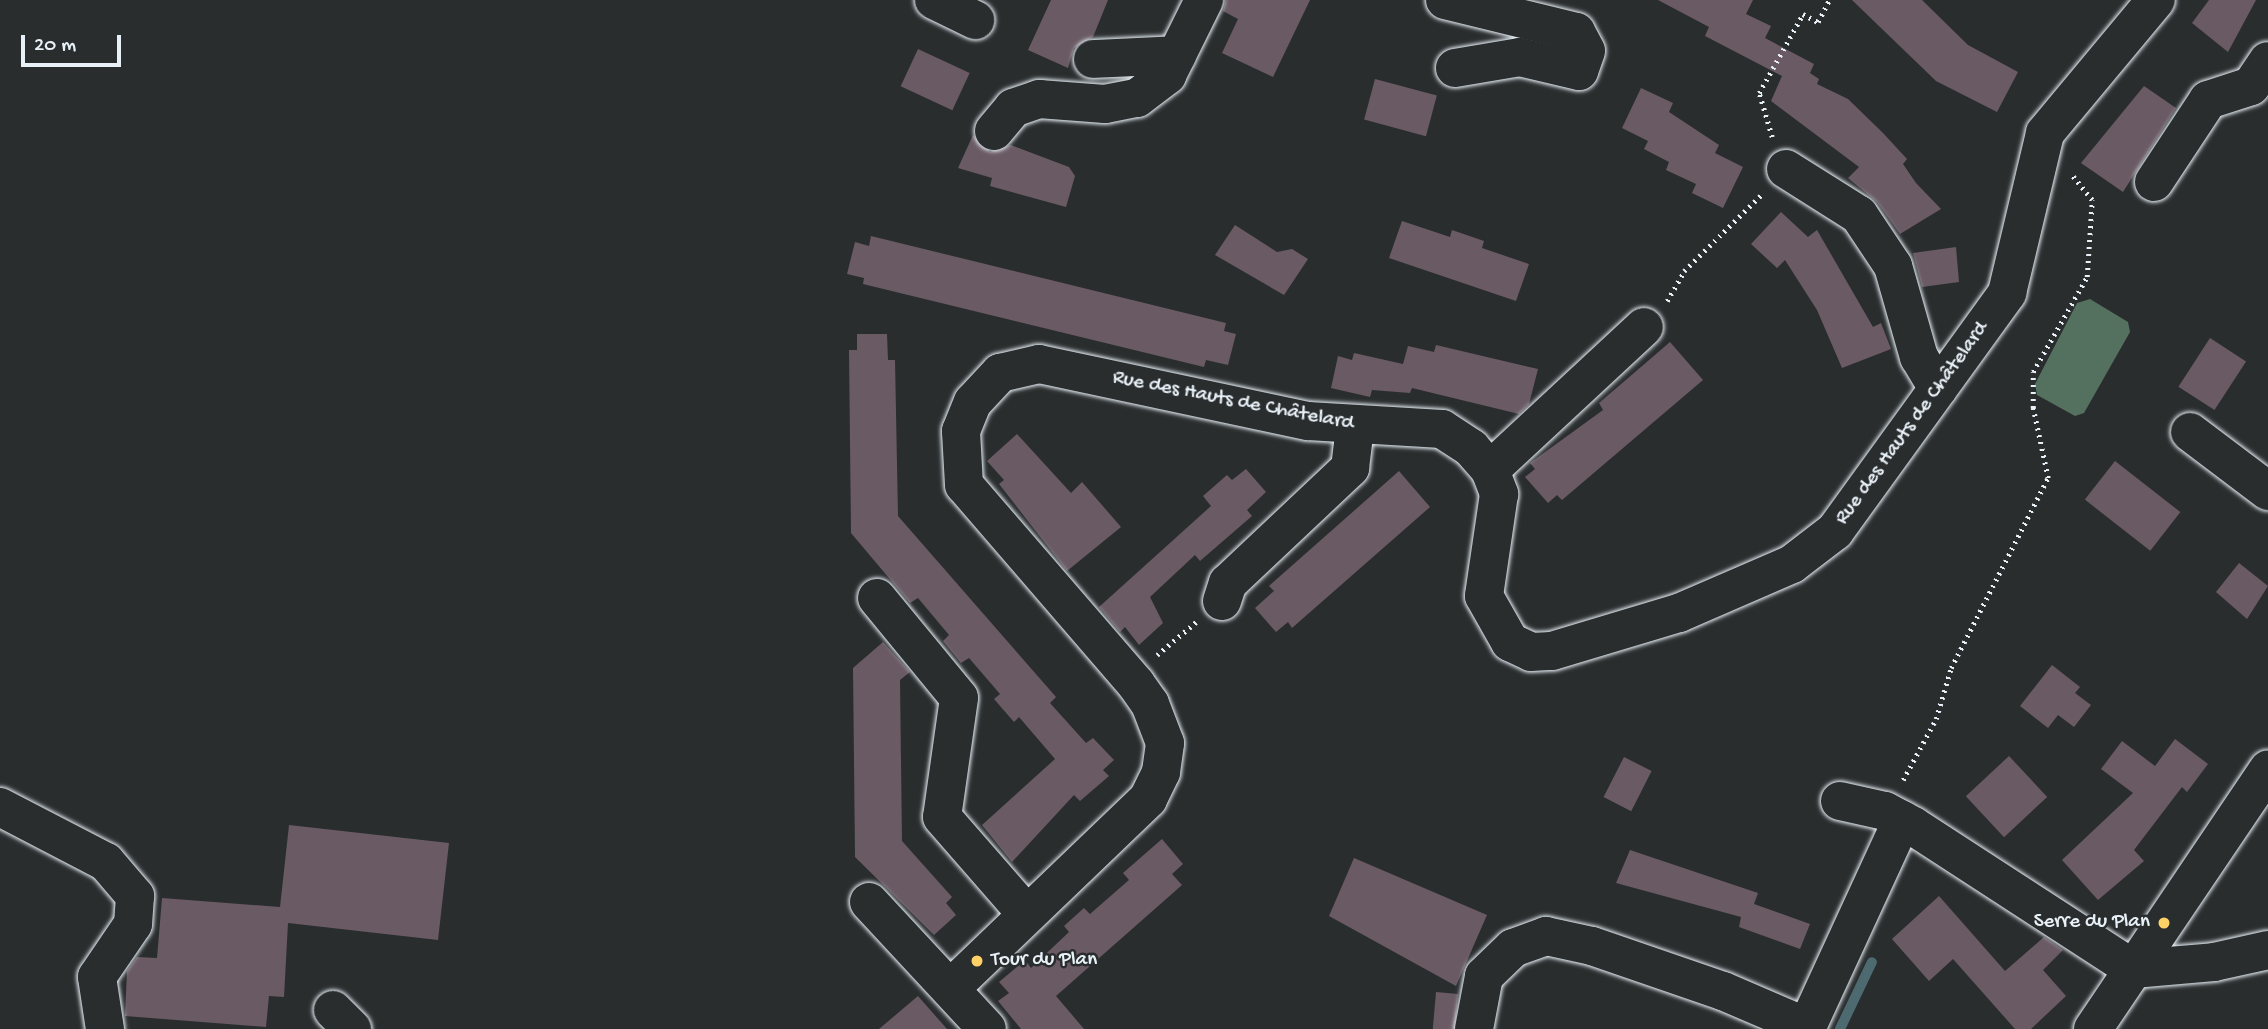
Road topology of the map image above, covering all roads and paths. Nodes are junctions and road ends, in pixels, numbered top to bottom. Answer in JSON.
{"nodes":[{"id":1,"x":934,"y":0,"type":"edge"},
{"id":2,"x":1204,"y":0,"type":"edge"},
{"id":3,"x":1445,"y":0,"type":"edge"},
{"id":4,"x":2156,"y":0,"type":"edge"},
{"id":5,"x":975,"y":20,"type":"dead end"},
{"id":6,"x":1177,"y":55,"type":"junction"},
{"id":7,"x":1093,"y":59,"type":"dead end"},
{"id":8,"x":2268,"y":61,"type":"edge"},
{"id":9,"x":1455,"y":68,"type":"dead end"},
{"id":10,"x":993,"y":131,"type":"dead end"},
{"id":11,"x":2038,"y":153,"type":"junction"},
{"id":12,"x":1786,"y":169,"type":"dead end"},
{"id":13,"x":2154,"y":182,"type":"dead end"},
{"id":14,"x":1644,"y":327,"type":"dead end"},
{"id":15,"x":1938,"y":389,"type":"junction"},
{"id":16,"x":1356,"y":427,"type":"junction"},
{"id":17,"x":2190,"y":432,"type":"dead end"},
{"id":18,"x":1490,"y":470,"type":"junction"},
{"id":19,"x":2268,"y":491,"type":"edge"},
{"id":20,"x":877,"y":598,"type":"dead end"},
{"id":21,"x":1222,"y":601,"type":"joint"},
{"id":22,"x":1136,"y":684,"type":"junction"},
{"id":23,"x":2268,"y":770,"type":"edge"},
{"id":24,"x":1840,"y":801,"type":"dead end"},
{"id":25,"x":0,"y":807,"type":"edge"},
{"id":26,"x":1893,"y":815,"type":"junction"},
{"id":27,"x":869,"y":902,"type":"dead end"},
{"id":28,"x":1025,"y":912,"type":"junction"},
{"id":29,"x":2268,"y":950,"type":"edge"},
{"id":30,"x":2133,"y":969,"type":"junction"},
{"id":31,"x":951,"y":988,"type":"junction"},
{"id":32,"x":1807,"y":1028,"type":"edge"},
{"id":33,"x":105,"y":1029,"type":"edge"},
{"id":34,"x":987,"y":1029,"type":"edge"},
{"id":35,"x":1474,"y":1029,"type":"edge"},
{"id":36,"x":2093,"y":1029,"type":"edge"}],
"edges":[{"from":1,"to":5,"type":"street"},
{"from":2,"to":6,"type":"street"},
{"from":3,"to":9,"type":"street"},
{"from":4,"to":11,"type":"street","name":"Rue des Hauts de Châtelard"},
{"from":6,"to":7,"type":"street"},
{"from":6,"to":10,"type":"street"},
{"from":8,"to":13,"type":"street"},
{"from":11,"to":15,"type":"street","name":"Rue des Hauts de Châtelard"},
{"from":11,"to":26,"type":"path"},
{"from":12,"to":15,"type":"street"},
{"from":14,"to":18,"type":"street"},
{"from":15,"to":18,"type":"street","name":"Rue des Hauts de Châtelard"},
{"from":16,"to":18,"type":"street","name":"Rue des Hauts de Châtelard"},
{"from":16,"to":21,"type":"street"},
{"from":16,"to":22,"type":"street","name":"Rue des Hauts de Châtelard"},
{"from":17,"to":19,"type":"street"},
{"from":20,"to":28,"type":"street"},
{"from":21,"to":22,"type":"path"},
{"from":22,"to":28,"type":"street","name":"Rue des Hauts de Châtelard"},
{"from":23,"to":30,"type":"street"},
{"from":24,"to":26,"type":"street"},
{"from":25,"to":33,"type":"street"},
{"from":26,"to":30,"type":"street"},
{"from":26,"to":32,"type":"street"},
{"from":27,"to":31,"type":"street"},
{"from":28,"to":31,"type":"street","name":"Rue des Hauts de Châtelard"},
{"from":29,"to":30,"type":"street"},
{"from":30,"to":36,"type":"street"},
{"from":31,"to":34,"type":"street"},
{"from":32,"to":35,"type":"street"}]}
